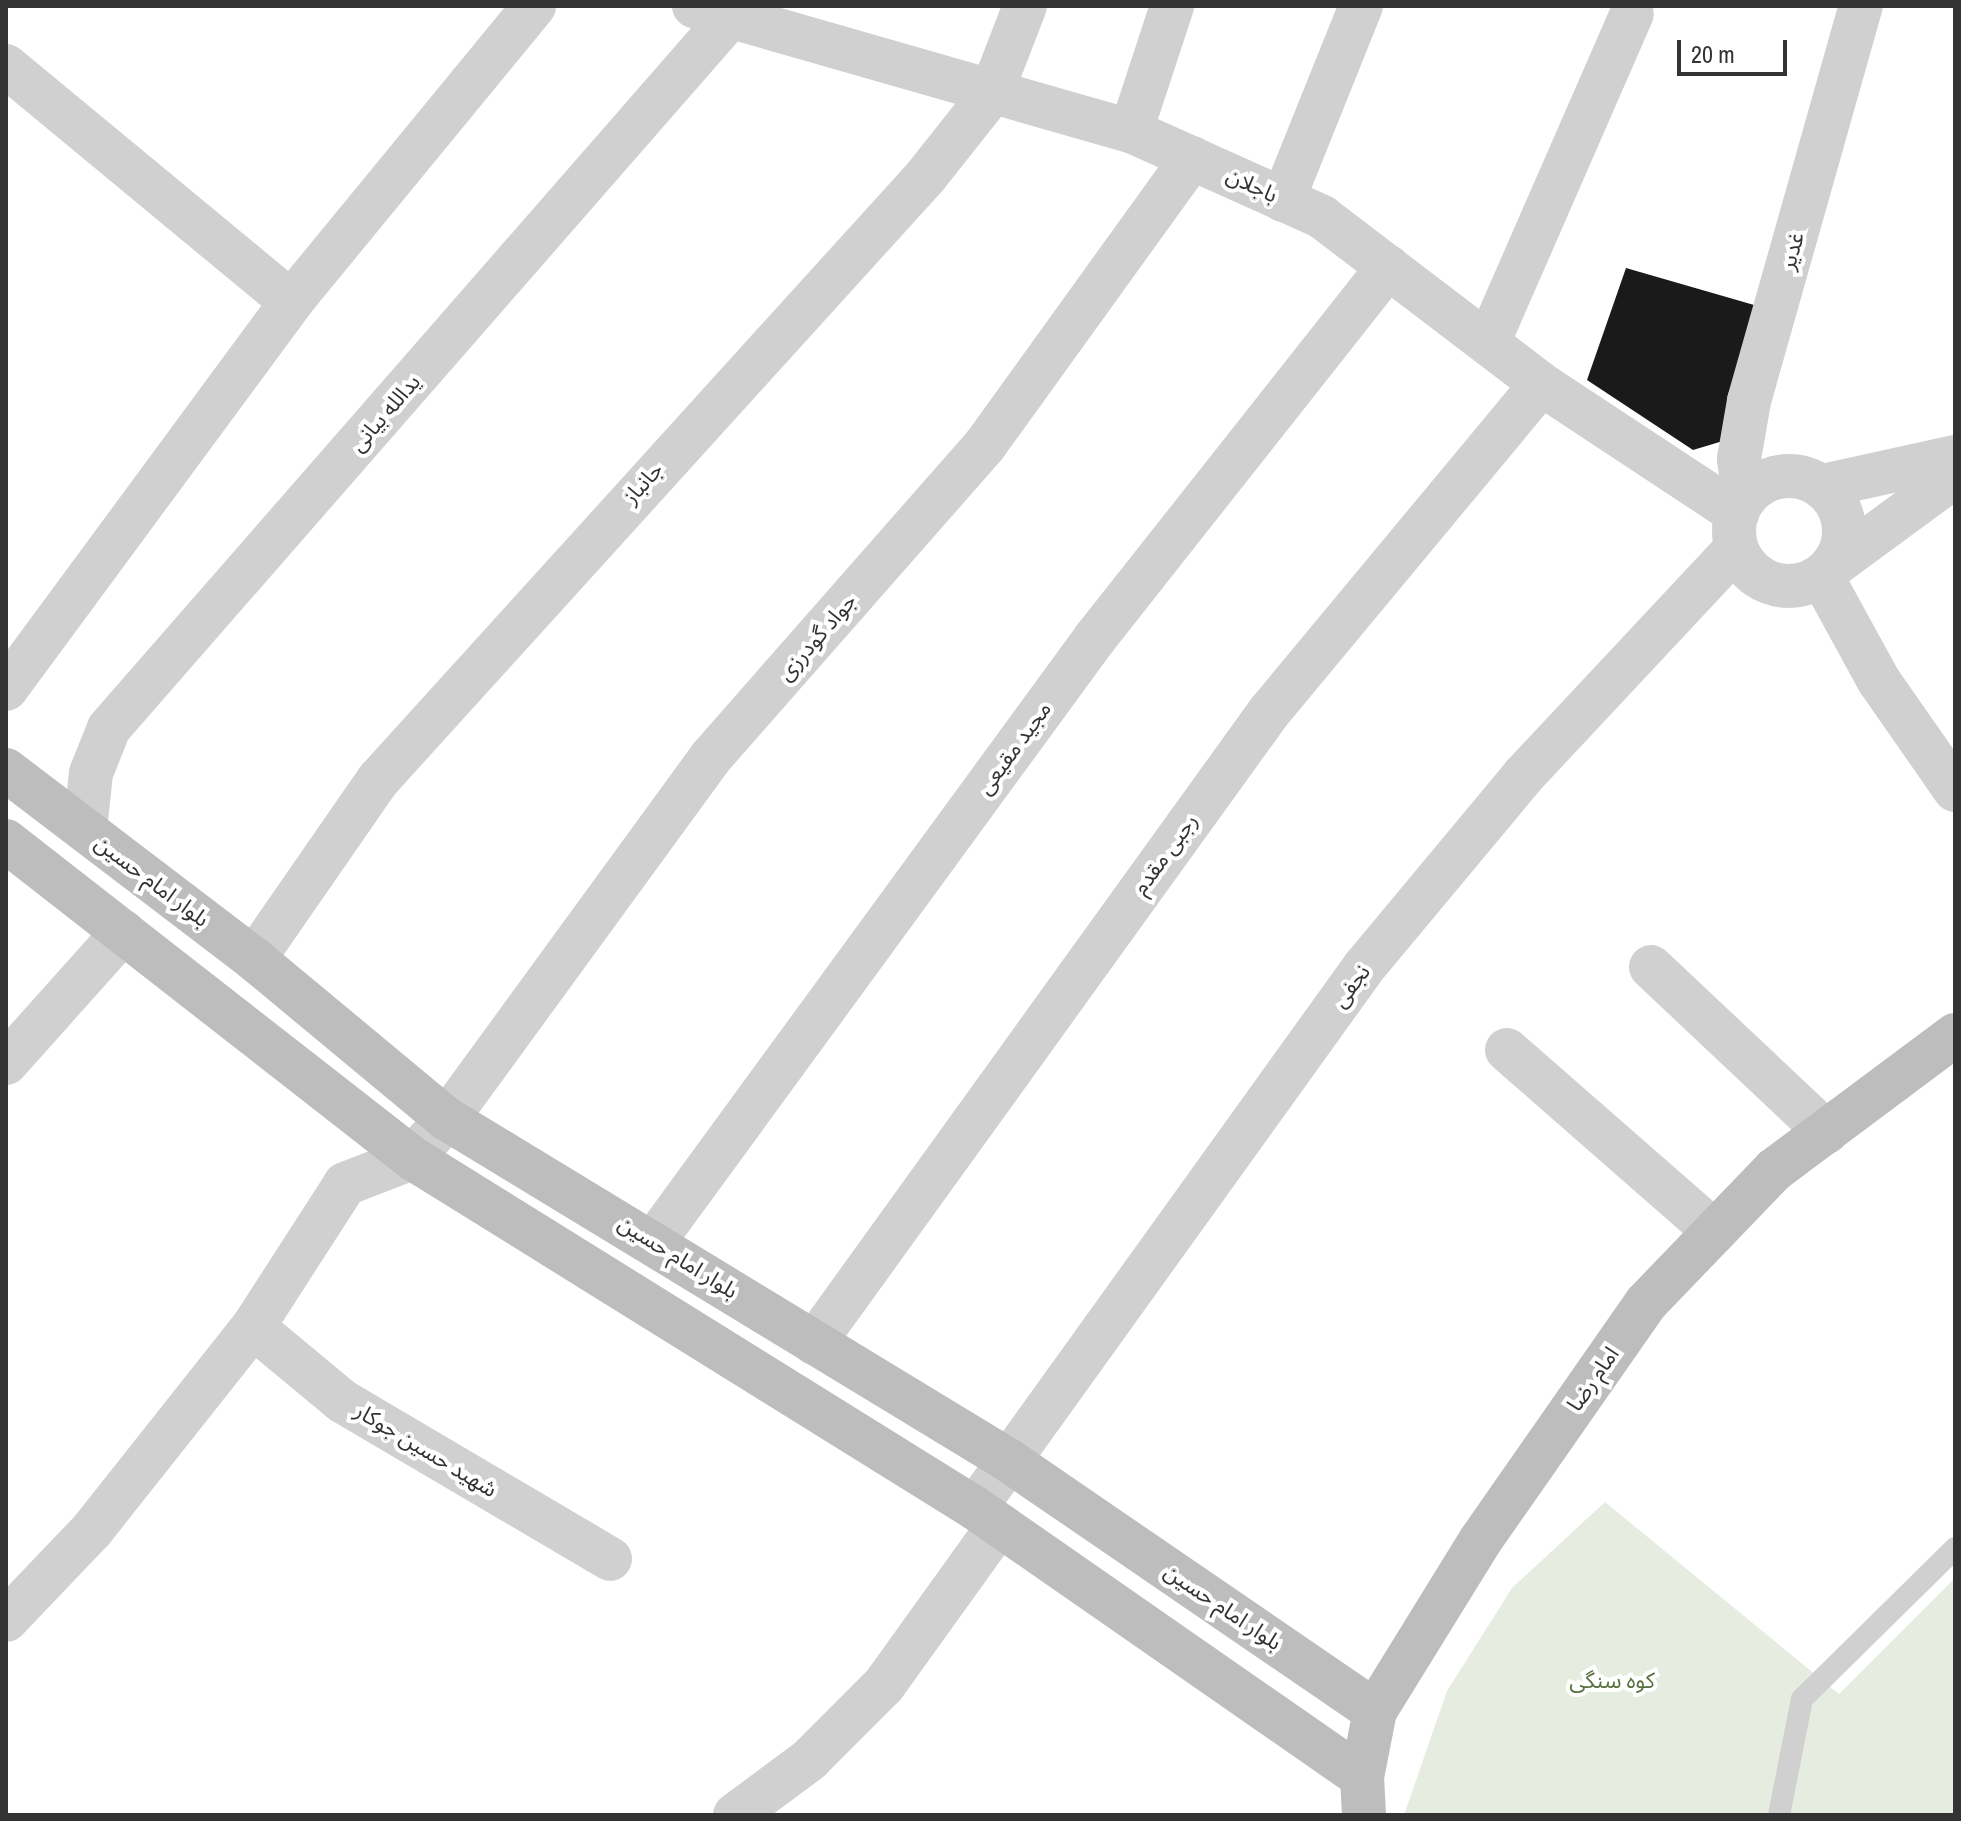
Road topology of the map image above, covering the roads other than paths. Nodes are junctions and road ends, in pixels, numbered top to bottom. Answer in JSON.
{"nodes":[{"id":1,"x":534,"y":6,"type":"edge"},
{"id":2,"x":1025,"y":6,"type":"edge"},
{"id":3,"x":1172,"y":6,"type":"edge"},
{"id":4,"x":1361,"y":6,"type":"edge"},
{"id":5,"x":1861,"y":6,"type":"edge"},
{"id":6,"x":712,"y":11,"type":"edge"},
{"id":7,"x":1632,"y":14,"type":"dead end"},
{"id":8,"x":6,"y":66,"type":"edge"},
{"id":9,"x":991,"y":94,"type":"junction"},
{"id":10,"x":1131,"y":131,"type":"junction"},
{"id":11,"x":1192,"y":158,"type":"junction"},
{"id":12,"x":1283,"y":200,"type":"junction"},
{"id":13,"x":1388,"y":267,"type":"junction"},
{"id":14,"x":291,"y":302,"type":"junction"},
{"id":15,"x":1488,"y":343,"type":"junction"},
{"id":16,"x":1541,"y":384,"type":"junction"},
{"id":17,"x":1955,"y":457,"type":"edge"},
{"id":18,"x":1955,"y":476,"type":"edge"},
{"id":19,"x":1823,"y":486,"type":"junction"},
{"id":20,"x":1739,"y":520,"type":"junction"},
{"id":21,"x":1828,"y":571,"type":"junction"},
{"id":22,"x":6,"y":689,"type":"edge"},
{"id":23,"x":6,"y":770,"type":"edge"},
{"id":24,"x":1955,"y":790,"type":"edge"},
{"id":25,"x":85,"y":830,"type":"junction"},
{"id":26,"x":6,"y":841,"type":"edge"},
{"id":27,"x":123,"y":932,"type":"junction"},
{"id":28,"x":254,"y":959,"type":"junction"},
{"id":29,"x":1651,"y":967,"type":"dead end"},
{"id":30,"x":1955,"y":1035,"type":"edge"},
{"id":31,"x":1507,"y":1050,"type":"dead end"},
{"id":32,"x":6,"y":1063,"type":"edge"},
{"id":33,"x":447,"y":1119,"type":"junction"},
{"id":34,"x":1826,"y":1132,"type":"junction"},
{"id":35,"x":412,"y":1158,"type":"junction"},
{"id":36,"x":1715,"y":1232,"type":"junction"},
{"id":37,"x":655,"y":1240,"type":"junction"},
{"id":38,"x":253,"y":1327,"type":"junction"},
{"id":39,"x":814,"y":1343,"type":"junction"},
{"id":40,"x":1008,"y":1460,"type":"junction"},
{"id":41,"x":987,"y":1516,"type":"junction"},
{"id":42,"x":1955,"y":1548,"type":"edge"},
{"id":43,"x":610,"y":1559,"type":"dead end"},
{"id":44,"x":6,"y":1620,"type":"edge"},
{"id":45,"x":1375,"y":1711,"type":"junction"},
{"id":46,"x":1363,"y":1796,"type":"edge"},
{"id":47,"x":735,"y":1815,"type":"edge"},
{"id":48,"x":1779,"y":1815,"type":"edge"}],
"edges":[{"from":1,"to":14,"type":"street"},
{"from":2,"to":9,"type":"street","name":"جانباز"},
{"from":3,"to":10,"type":"street"},
{"from":4,"to":12,"type":"street"},
{"from":5,"to":20,"type":"street","name":"غدیر"},
{"from":6,"to":9,"type":"street","name":"باجلان"},
{"from":6,"to":25,"type":"street","name":"یدالله بیانی"},
{"from":7,"to":15,"type":"street"},
{"from":8,"to":14,"type":"street"},
{"from":9,"to":10,"type":"street","name":"باجلان"},
{"from":9,"to":28,"type":"street","name":"جانباز"},
{"from":10,"to":11,"type":"street","name":"باجلان"},
{"from":11,"to":12,"type":"street","name":"باجلان"},
{"from":11,"to":33,"type":"street","name":"جواد گودرزی"},
{"from":12,"to":13,"type":"street","name":"باجلان"},
{"from":13,"to":15,"type":"street","name":"باجلان"},
{"from":13,"to":37,"type":"street","name":"مجید مقیعی"},
{"from":14,"to":22,"type":"street"},
{"from":15,"to":16,"type":"street","name":"باجلان"},
{"from":16,"to":20,"type":"street","name":"باجلان"},
{"from":16,"to":39,"type":"street","name":"رجبی مقدم"},
{"from":17,"to":19,"type":"street"},
{"from":18,"to":21,"type":"street"},
{"from":19,"to":20,"type":"street"},
{"from":19,"to":21,"type":"street"},
{"from":20,"to":21,"type":"street"},
{"from":20,"to":40,"type":"street","name":"نجفی"},
{"from":21,"to":24,"type":"street"},
{"from":23,"to":25,"type":"main road","name":"بلوار امام حسین"},
{"from":25,"to":28,"type":"main road","name":"بلوار امام حسین"},
{"from":26,"to":27,"type":"main road"},
{"from":27,"to":32,"type":"street"},
{"from":27,"to":35,"type":"main road"},
{"from":28,"to":33,"type":"main road","name":"بلوار امام حسین"},
{"from":29,"to":34,"type":"street"},
{"from":30,"to":34,"type":"main road","name":"امام رضا"},
{"from":31,"to":36,"type":"street"},
{"from":33,"to":35,"type":"street","name":"جواد گودرزی"},
{"from":33,"to":37,"type":"main road","name":"بلوار امام حسین"},
{"from":34,"to":36,"type":"main road","name":"امام رضا"},
{"from":35,"to":38,"type":"street"},
{"from":35,"to":41,"type":"main road"},
{"from":36,"to":45,"type":"main road","name":"امام رضا"},
{"from":37,"to":39,"type":"main road","name":"بلوار امام حسین"},
{"from":38,"to":43,"type":"street","name":"شهید حسین جوکار"},
{"from":38,"to":44,"type":"street"},
{"from":39,"to":40,"type":"main road","name":"بلوار امام حسین"},
{"from":40,"to":41,"type":"street","name":"نجفی"},
{"from":40,"to":45,"type":"main road","name":"بلوار امام حسین"},
{"from":41,"to":46,"type":"main road"},
{"from":41,"to":47,"type":"street","name":"نجفی"},
{"from":42,"to":48,"type":"lane"},
{"from":45,"to":46,"type":"main road","name":"امام رضا"}]}
